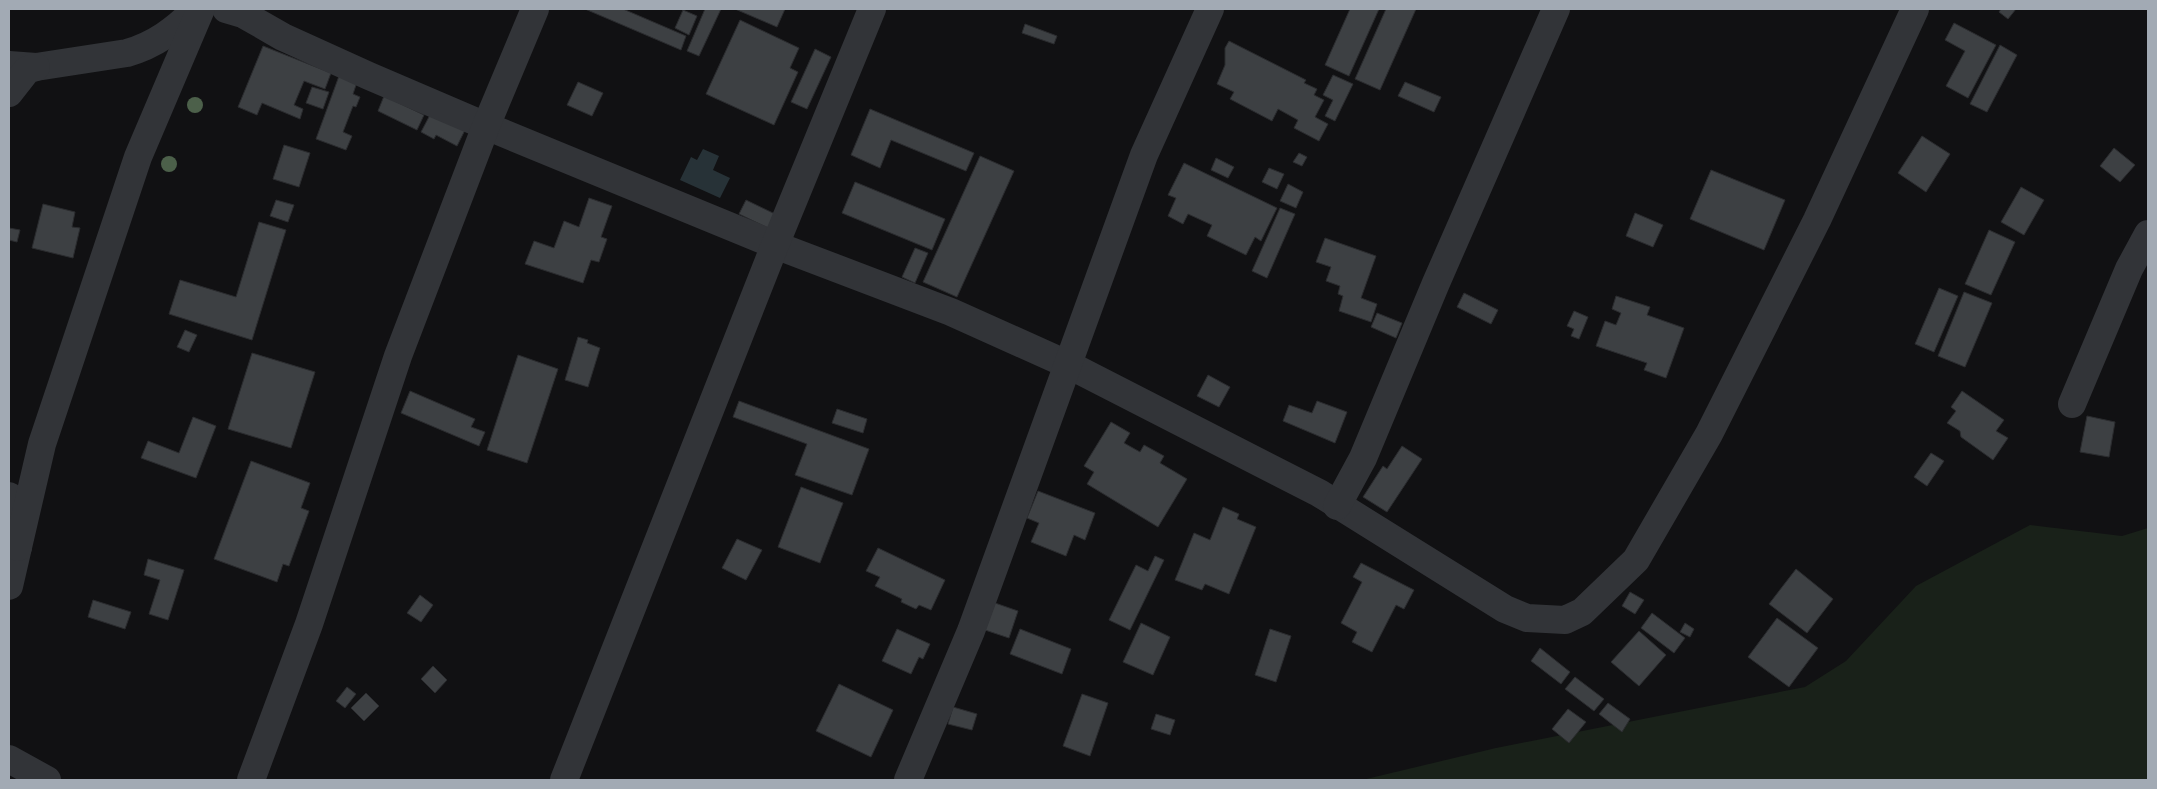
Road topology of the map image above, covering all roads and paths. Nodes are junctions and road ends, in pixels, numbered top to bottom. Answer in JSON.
{"nodes":[{"id":1,"x":196,"y":9,"type":"edge"},
{"id":2,"x":201,"y":9,"type":"edge"},
{"id":3,"x":226,"y":9,"type":"edge"},
{"id":4,"x":535,"y":9,"type":"edge"},
{"id":5,"x":872,"y":9,"type":"edge"},
{"id":6,"x":1210,"y":9,"type":"edge"},
{"id":7,"x":1556,"y":9,"type":"edge"},
{"id":8,"x":1915,"y":9,"type":"edge"},
{"id":9,"x":142,"y":49,"type":"junction"},
{"id":10,"x":9,"y":65,"type":"edge"},
{"id":11,"x":36,"y":67,"type":"junction"},
{"id":12,"x":167,"y":90,"type":"junction"},
{"id":13,"x":9,"y":93,"type":"edge"},
{"id":14,"x":486,"y":126,"type":"junction"},
{"id":15,"x":2148,"y":234,"type":"edge"},
{"id":16,"x":774,"y":245,"type":"junction"},
{"id":17,"x":1069,"y":365,"type":"junction"},
{"id":18,"x":2072,"y":404,"type":"dead end"},
{"id":19,"x":9,"y":496,"type":"edge"},
{"id":20,"x":1337,"y":506,"type":"junction"},
{"id":21,"x":18,"y":547,"type":"junction"},
{"id":22,"x":9,"y":586,"type":"edge"},
{"id":23,"x":9,"y":760,"type":"edge"},
{"id":24,"x":47,"y":780,"type":"edge"},
{"id":25,"x":251,"y":780,"type":"edge"},
{"id":26,"x":564,"y":780,"type":"edge"},
{"id":27,"x":908,"y":780,"type":"edge"}],
"edges":[{"from":1,"to":9,"type":"street"},
{"from":2,"to":12,"type":"street"},
{"from":3,"to":14,"type":"street"},
{"from":4,"to":14,"type":"street"},
{"from":5,"to":16,"type":"street"},
{"from":6,"to":17,"type":"street"},
{"from":7,"to":20,"type":"street"},
{"from":8,"to":20,"type":"street"},
{"from":9,"to":11,"type":"street"},
{"from":9,"to":12,"type":"street"},
{"from":10,"to":11,"type":"street"},
{"from":11,"to":13,"type":"street"},
{"from":12,"to":21,"type":"street"},
{"from":14,"to":16,"type":"street"},
{"from":14,"to":25,"type":"street"},
{"from":15,"to":18,"type":"street"},
{"from":16,"to":17,"type":"street"},
{"from":16,"to":26,"type":"street"},
{"from":17,"to":20,"type":"street"},
{"from":17,"to":27,"type":"street"},
{"from":19,"to":21,"type":"street"},
{"from":21,"to":22,"type":"street"},
{"from":23,"to":24,"type":"street"}]}
